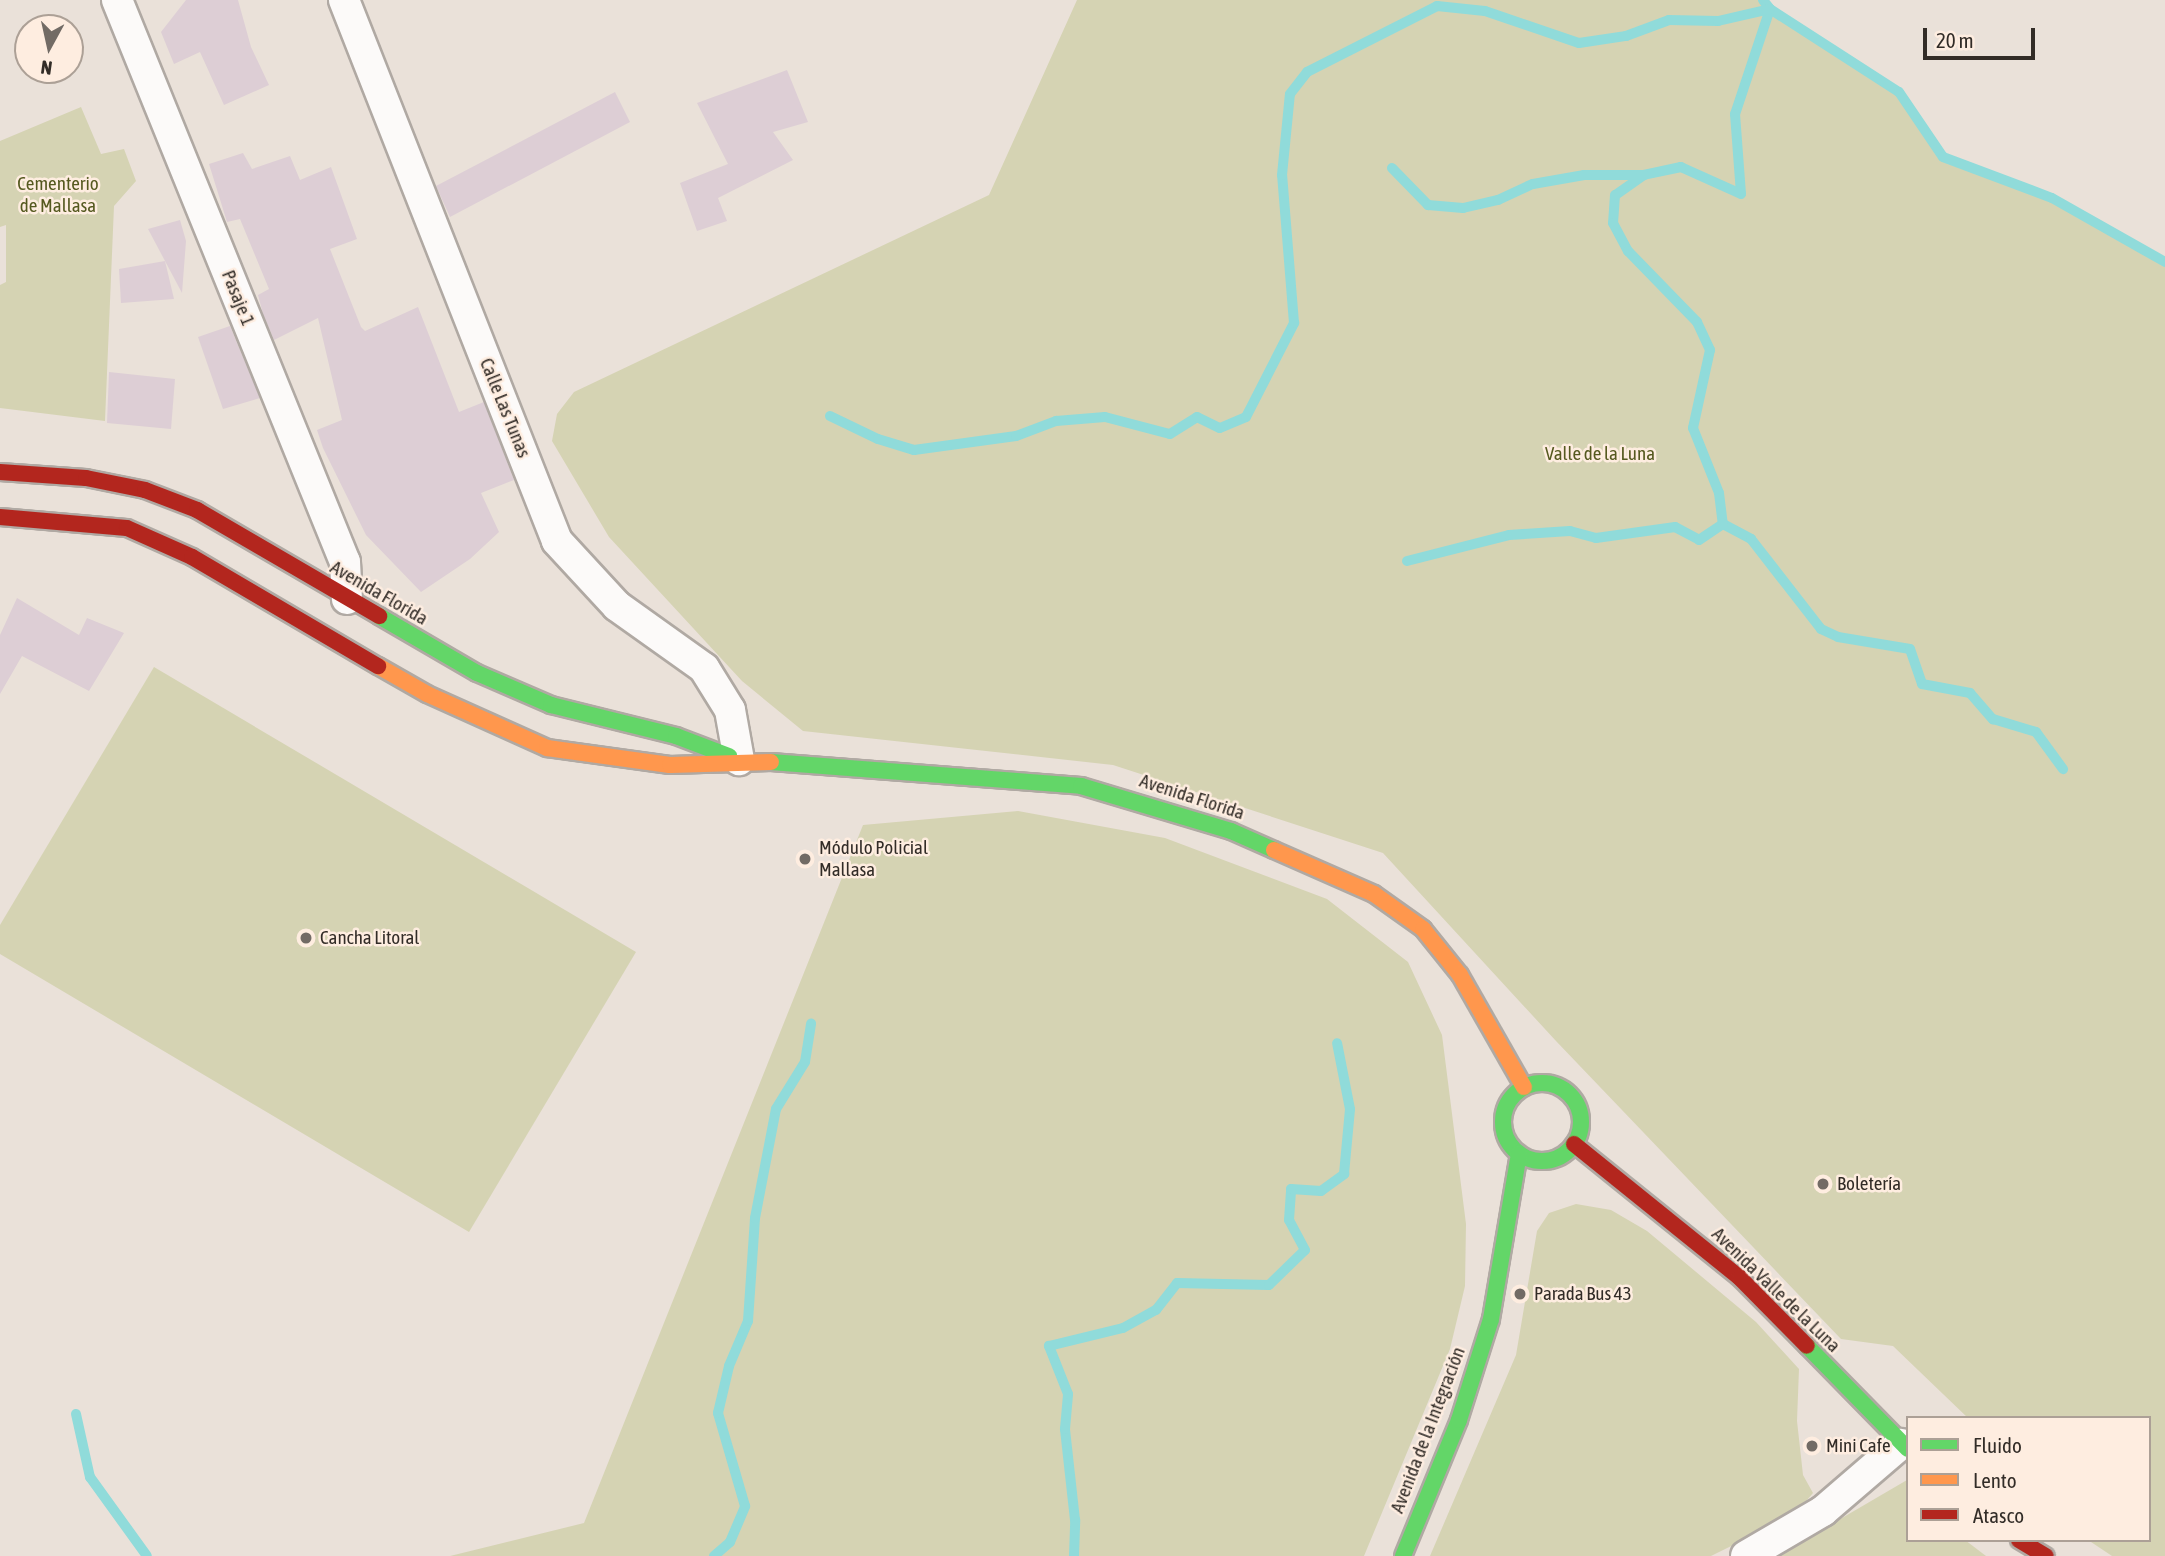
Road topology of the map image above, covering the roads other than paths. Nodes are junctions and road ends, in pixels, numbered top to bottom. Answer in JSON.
{"nodes":[{"id":1,"x":117,"y":0,"type":"edge"},
{"id":2,"x":344,"y":0,"type":"edge"},
{"id":3,"x":0,"y":472,"type":"edge"},
{"id":4,"x":0,"y":517,"type":"edge"},
{"id":5,"x":347,"y":599,"type":"junction"},
{"id":6,"x":325,"y":635,"type":"junction"},
{"id":7,"x":739,"y":760,"type":"junction"},
{"id":8,"x":1524,"y":1087,"type":"junction"},
{"id":9,"x":1574,"y":1144,"type":"junction"},
{"id":10,"x":1519,"y":1153,"type":"junction"},
{"id":11,"x":1904,"y":1446,"type":"edge"},
{"id":12,"x":2023,"y":1542,"type":"edge"},
{"id":13,"x":1403,"y":1556,"type":"edge"},
{"id":14,"x":1746,"y":1556,"type":"edge"},
{"id":15,"x":2046,"y":1556,"type":"edge"}],
"edges":[{"from":1,"to":5,"type":"street","name":"Pasaje 1"},
{"from":2,"to":7,"type":"street","name":"Calle Las Tunas"},
{"from":3,"to":5,"type":"main road","name":"Avenida Florida"},
{"from":4,"to":6,"type":"main road","name":"Avenida Florida"},
{"from":5,"to":6,"type":"main road"},
{"from":5,"to":7,"type":"main road","name":"Avenida Florida"},
{"from":6,"to":7,"type":"main road","name":"Avenida Florida"},
{"from":7,"to":8,"type":"main road","name":"Avenida Florida"},
{"from":8,"to":9,"type":"main road"},
{"from":8,"to":10,"type":"main road"},
{"from":9,"to":10,"type":"main road"},
{"from":9,"to":11,"type":"main road","name":"Avenida Valle de la Luna"},
{"from":10,"to":13,"type":"main road","name":"Avenida de la Integración"},
{"from":11,"to":14,"type":"street"},
{"from":12,"to":15,"type":"main road"}]}
